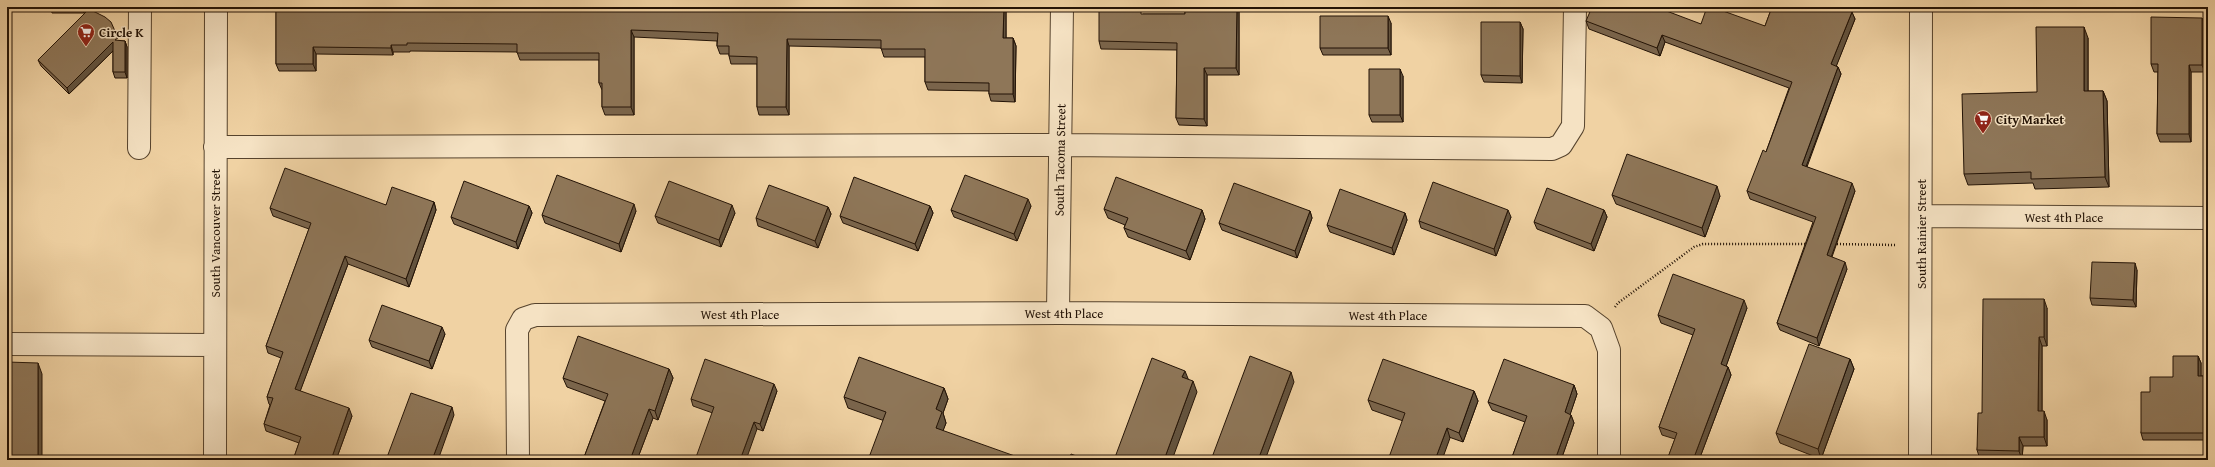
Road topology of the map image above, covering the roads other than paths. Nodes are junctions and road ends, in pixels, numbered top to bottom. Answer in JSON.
{"nodes":[{"id":1,"x":140,"y":7,"type":"edge"},
{"id":2,"x":216,"y":7,"type":"edge"},
{"id":3,"x":1062,"y":7,"type":"edge"},
{"id":4,"x":1575,"y":7,"type":"edge"},
{"id":5,"x":1921,"y":7,"type":"edge"},
{"id":6,"x":1060,"y":145,"type":"junction"},
{"id":7,"x":216,"y":147,"type":"junction"},
{"id":8,"x":139,"y":148,"type":"dead end"},
{"id":9,"x":1921,"y":216,"type":"junction"},
{"id":10,"x":2208,"y":218,"type":"edge"},
{"id":11,"x":1058,"y":313,"type":"junction"},
{"id":12,"x":7,"y":344,"type":"edge"},
{"id":13,"x":216,"y":345,"type":"junction"},
{"id":14,"x":215,"y":460,"type":"edge"},
{"id":15,"x":518,"y":460,"type":"edge"},
{"id":16,"x":1609,"y":460,"type":"edge"},
{"id":17,"x":1920,"y":460,"type":"edge"}],
"edges":[{"from":1,"to":8,"type":"street"},
{"from":2,"to":7,"type":"street","name":"South Vancouver Street"},
{"from":3,"to":6,"type":"street","name":"South Tacoma Street"},
{"from":4,"to":6,"type":"street"},
{"from":5,"to":9,"type":"street","name":"South Rainier Street"},
{"from":6,"to":7,"type":"street"},
{"from":6,"to":11,"type":"street","name":"South Tacoma Street"},
{"from":7,"to":13,"type":"street","name":"South Vancouver Street"},
{"from":9,"to":10,"type":"street","name":"West 4th Place"},
{"from":9,"to":17,"type":"street","name":"South Rainier Street"},
{"from":11,"to":15,"type":"street","name":"West 4th Place"},
{"from":11,"to":16,"type":"street","name":"West 4th Place"},
{"from":12,"to":13,"type":"street"},
{"from":13,"to":14,"type":"street","name":"South Vancouver Street"}]}
